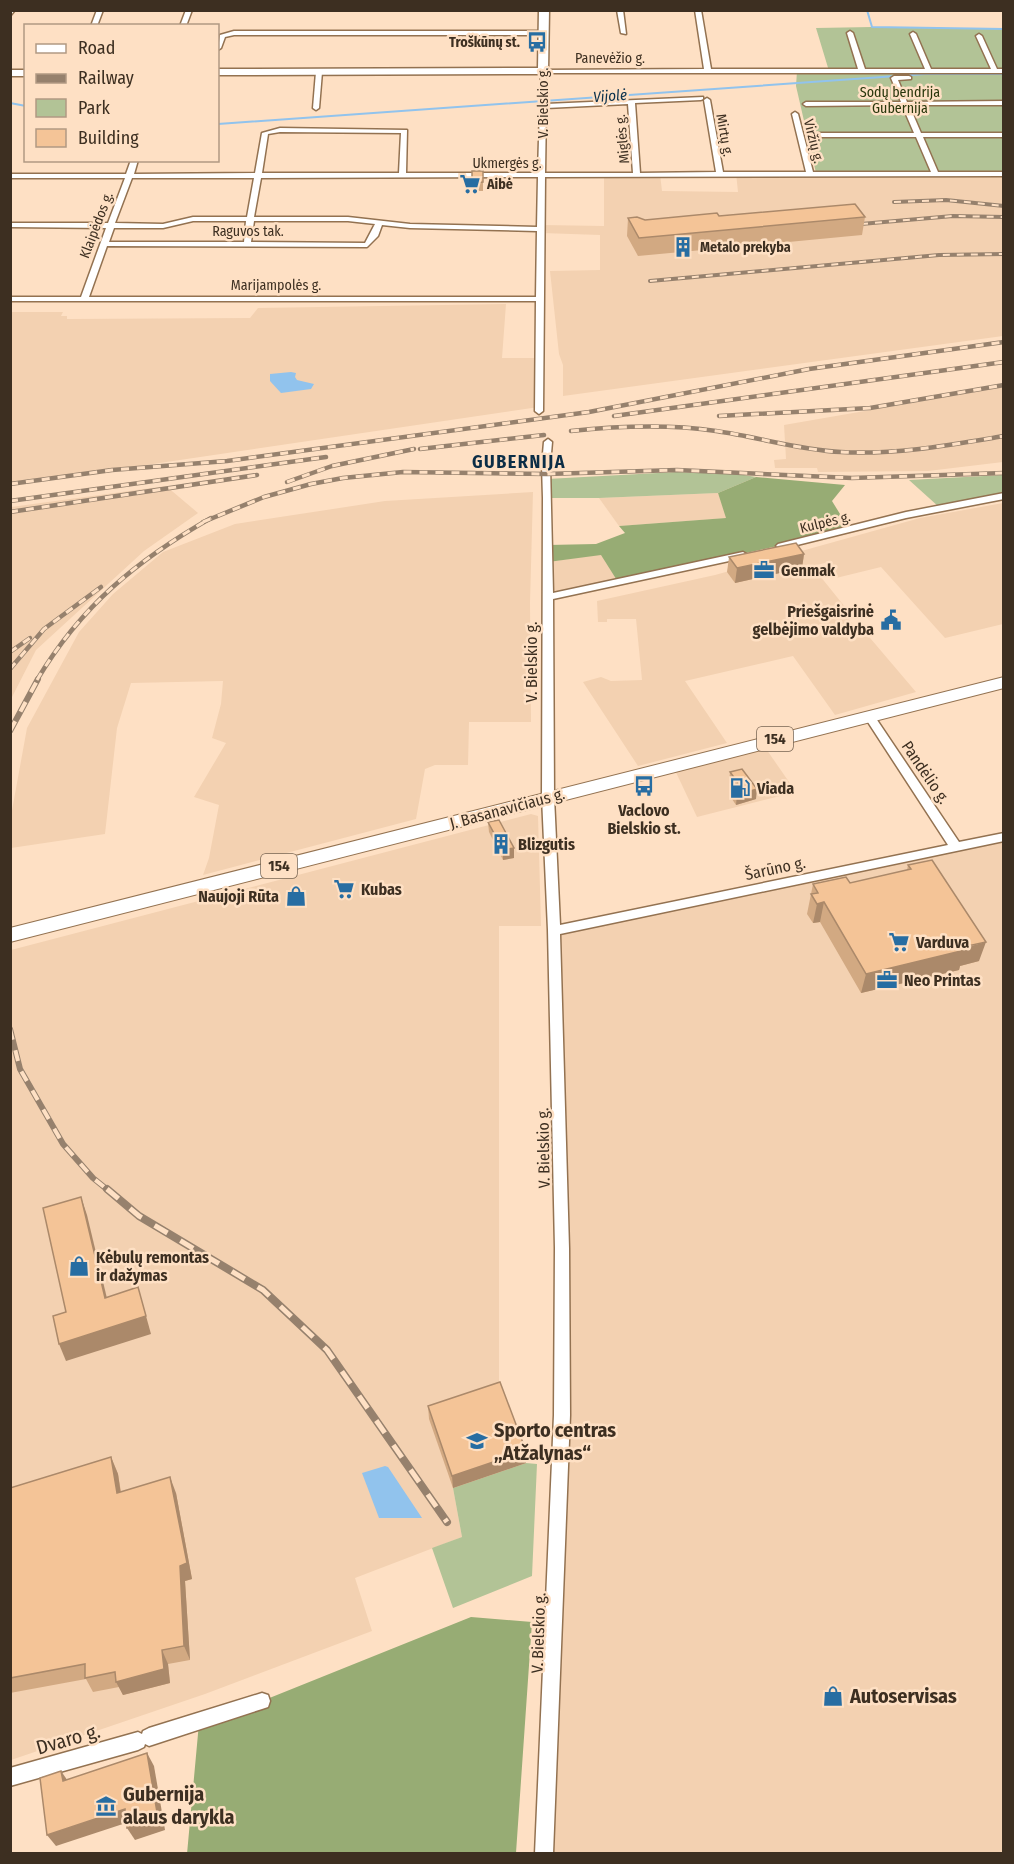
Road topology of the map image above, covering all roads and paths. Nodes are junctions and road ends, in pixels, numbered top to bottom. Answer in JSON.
{"nodes":[{"id":1,"x":544,"y":10,"type":"edge"},
{"id":2,"x":620,"y":10,"type":"edge"},
{"id":3,"x":698,"y":10,"type":"edge"},
{"id":4,"x":544,"y":33,"type":"junction"},
{"id":5,"x":624,"y":33,"type":"dead end"},
{"id":6,"x":850,"y":33,"type":"dead end"},
{"id":7,"x":913,"y":34,"type":"dead end"},
{"id":8,"x":979,"y":36,"type":"dead end"},
{"id":9,"x":219,"y":44,"type":"edge"},
{"id":10,"x":543,"y":71,"type":"junction"},
{"id":11,"x":708,"y":71,"type":"junction"},
{"id":12,"x":862,"y":71,"type":"junction"},
{"id":13,"x":929,"y":71,"type":"junction"},
{"id":14,"x":994,"y":71,"type":"junction"},
{"id":15,"x":1004,"y":71,"type":"edge"},
{"id":16,"x":219,"y":72,"type":"edge"},
{"id":17,"x":320,"y":72,"type":"junction"},
{"id":18,"x":1004,"y":76,"type":"edge"},
{"id":19,"x":631,"y":101,"type":"junction"},
{"id":20,"x":544,"y":103,"type":"junction"},
{"id":21,"x":904,"y":103,"type":"junction"},
{"id":22,"x":1004,"y":103,"type":"edge"},
{"id":23,"x":806,"y":104,"type":"dead end"},
{"id":24,"x":316,"y":108,"type":"dead end"},
{"id":25,"x":795,"y":114,"type":"dead end"},
{"id":26,"x":817,"y":135,"type":"dead end"},
{"id":27,"x":917,"y":135,"type":"junction"},
{"id":28,"x":1004,"y":135,"type":"edge"},
{"id":29,"x":134,"y":162,"type":"edge"},
{"id":30,"x":720,"y":173,"type":"junction"},
{"id":31,"x":810,"y":173,"type":"junction"},
{"id":32,"x":260,"y":174,"type":"junction"},
{"id":33,"x":543,"y":174,"type":"junction"},
{"id":34,"x":637,"y":174,"type":"junction"},
{"id":35,"x":935,"y":174,"type":"junction"},
{"id":36,"x":1004,"y":174,"type":"edge"},
{"id":37,"x":129,"y":175,"type":"junction"},
{"id":38,"x":402,"y":175,"type":"junction"},
{"id":39,"x":10,"y":176,"type":"edge"},
{"id":40,"x":249,"y":219,"type":"junction"},
{"id":41,"x":379,"y":224,"type":"junction"},
{"id":42,"x":10,"y":225,"type":"edge"},
{"id":43,"x":110,"y":226,"type":"junction"},
{"id":44,"x":542,"y":229,"type":"junction"},
{"id":45,"x":103,"y":244,"type":"junction"},
{"id":46,"x":247,"y":245,"type":"junction"},
{"id":47,"x":10,"y":299,"type":"edge"},
{"id":48,"x":84,"y":299,"type":"junction"},
{"id":49,"x":541,"y":300,"type":"junction"},
{"id":50,"x":539,"y":411,"type":"dead end"},
{"id":51,"x":548,"y":442,"type":"dead end"},
{"id":52,"x":1004,"y":496,"type":"edge"},
{"id":53,"x":767,"y":550,"type":"edge"},
{"id":54,"x":756,"y":552,"type":"edge"},
{"id":55,"x":548,"y":597,"type":"junction"},
{"id":56,"x":1004,"y":682,"type":"edge"},
{"id":57,"x":869,"y":716,"type":"junction"},
{"id":58,"x":548,"y":797,"type":"junction"},
{"id":59,"x":1004,"y":837,"type":"edge"},
{"id":60,"x":956,"y":847,"type":"junction"},
{"id":61,"x":554,"y":930,"type":"junction"},
{"id":62,"x":10,"y":935,"type":"edge"},
{"id":63,"x":262,"y":1701,"type":"dead end"},
{"id":64,"x":10,"y":1778,"type":"edge"},
{"id":65,"x":544,"y":1854,"type":"edge"}],
"edges":[{"from":1,"to":4,"type":"street","name":"V. Bielskio g."},
{"from":2,"to":5,"type":"street"},
{"from":3,"to":11,"type":"street"},
{"from":4,"to":9,"type":"street"},
{"from":4,"to":10,"type":"street","name":"V. Bielskio g."},
{"from":6,"to":12,"type":"street"},
{"from":7,"to":13,"type":"street"},
{"from":8,"to":14,"type":"street"},
{"from":10,"to":11,"type":"street","name":"Panevėžio g."},
{"from":10,"to":17,"type":"street","name":"Panevėžio g."},
{"from":10,"to":20,"type":"street","name":"V. Bielskio g."},
{"from":11,"to":12,"type":"street","name":"Panevėžio g."},
{"from":12,"to":13,"type":"street","name":"Panevėžio g."},
{"from":13,"to":14,"type":"street","name":"Panevėžio g."},
{"from":14,"to":15,"type":"street","name":"Panevėžio g."},
{"from":16,"to":17,"type":"street","name":"Panevėžio g."},
{"from":17,"to":24,"type":"street"},
{"from":18,"to":21,"type":"street"},
{"from":19,"to":20,"type":"street"},
{"from":19,"to":30,"type":"street","name":"Mirtų g."},
{"from":19,"to":34,"type":"street","name":"Miglės g."},
{"from":20,"to":33,"type":"street","name":"V. Bielskio g."},
{"from":21,"to":22,"type":"street"},
{"from":21,"to":23,"type":"street"},
{"from":21,"to":27,"type":"street"},
{"from":25,"to":31,"type":"street","name":"Viržių g."},
{"from":26,"to":27,"type":"street"},
{"from":27,"to":28,"type":"street"},
{"from":27,"to":35,"type":"street"},
{"from":29,"to":37,"type":"street","name":"Klaipėdos g."},
{"from":30,"to":31,"type":"street","name":"Ukmergės g."},
{"from":30,"to":34,"type":"street","name":"Ukmergės g."},
{"from":31,"to":35,"type":"street","name":"Ukmergės g."},
{"from":32,"to":37,"type":"street","name":"Ukmergės g."},
{"from":32,"to":38,"type":"street","name":"Ukmergės g."},
{"from":32,"to":38,"type":"street"},
{"from":32,"to":40,"type":"street"},
{"from":33,"to":34,"type":"street","name":"Ukmergės g."},
{"from":33,"to":38,"type":"street","name":"Ukmergės g."},
{"from":33,"to":44,"type":"street","name":"V. Bielskio g."},
{"from":35,"to":36,"type":"street","name":"Ukmergės g."},
{"from":37,"to":39,"type":"street","name":"Ukmergės g."},
{"from":37,"to":43,"type":"street","name":"Klaipėdos g."},
{"from":40,"to":41,"type":"street","name":"Raguvos tak."},
{"from":40,"to":43,"type":"street","name":"Raguvos tak."},
{"from":40,"to":46,"type":"street"},
{"from":41,"to":44,"type":"street","name":"Raguvos tak."},
{"from":41,"to":46,"type":"street","name":"Raguvos tak."},
{"from":42,"to":43,"type":"street","name":"Raguvos tak."},
{"from":43,"to":45,"type":"street","name":"Klaipėdos g."},
{"from":44,"to":49,"type":"street","name":"V. Bielskio g."},
{"from":45,"to":46,"type":"street","name":"Raguvos tak."},
{"from":45,"to":48,"type":"street","name":"Klaipėdos g."},
{"from":47,"to":48,"type":"street","name":"Marijampolės g."},
{"from":48,"to":49,"type":"street","name":"Marijampolės g."},
{"from":49,"to":50,"type":"street","name":"V. Bielskio g."},
{"from":51,"to":55,"type":"street","name":"V. Bielskio g."},
{"from":52,"to":53,"type":"street","name":"Kulpės g."},
{"from":54,"to":55,"type":"street"},
{"from":55,"to":58,"type":"street","name":"V. Bielskio g."},
{"from":56,"to":57,"type":"main road","name":"J. Basanavičiaus g.","number":"154"},
{"from":57,"to":58,"type":"main road","name":"J. Basanavičiaus g.","number":"154"},
{"from":57,"to":60,"type":"street","name":"Pandėlio g."},
{"from":58,"to":61,"type":"street","name":"V. Bielskio g."},
{"from":58,"to":62,"type":"main road","name":"J. Basanavičiaus g.","number":"154"},
{"from":59,"to":60,"type":"street","name":"Šarūno g."},
{"from":60,"to":61,"type":"street","name":"Šarūno g."},
{"from":61,"to":65,"type":"street","name":"V. Bielskio g."},
{"from":63,"to":64,"type":"street","name":"Dvaro g."}]}
